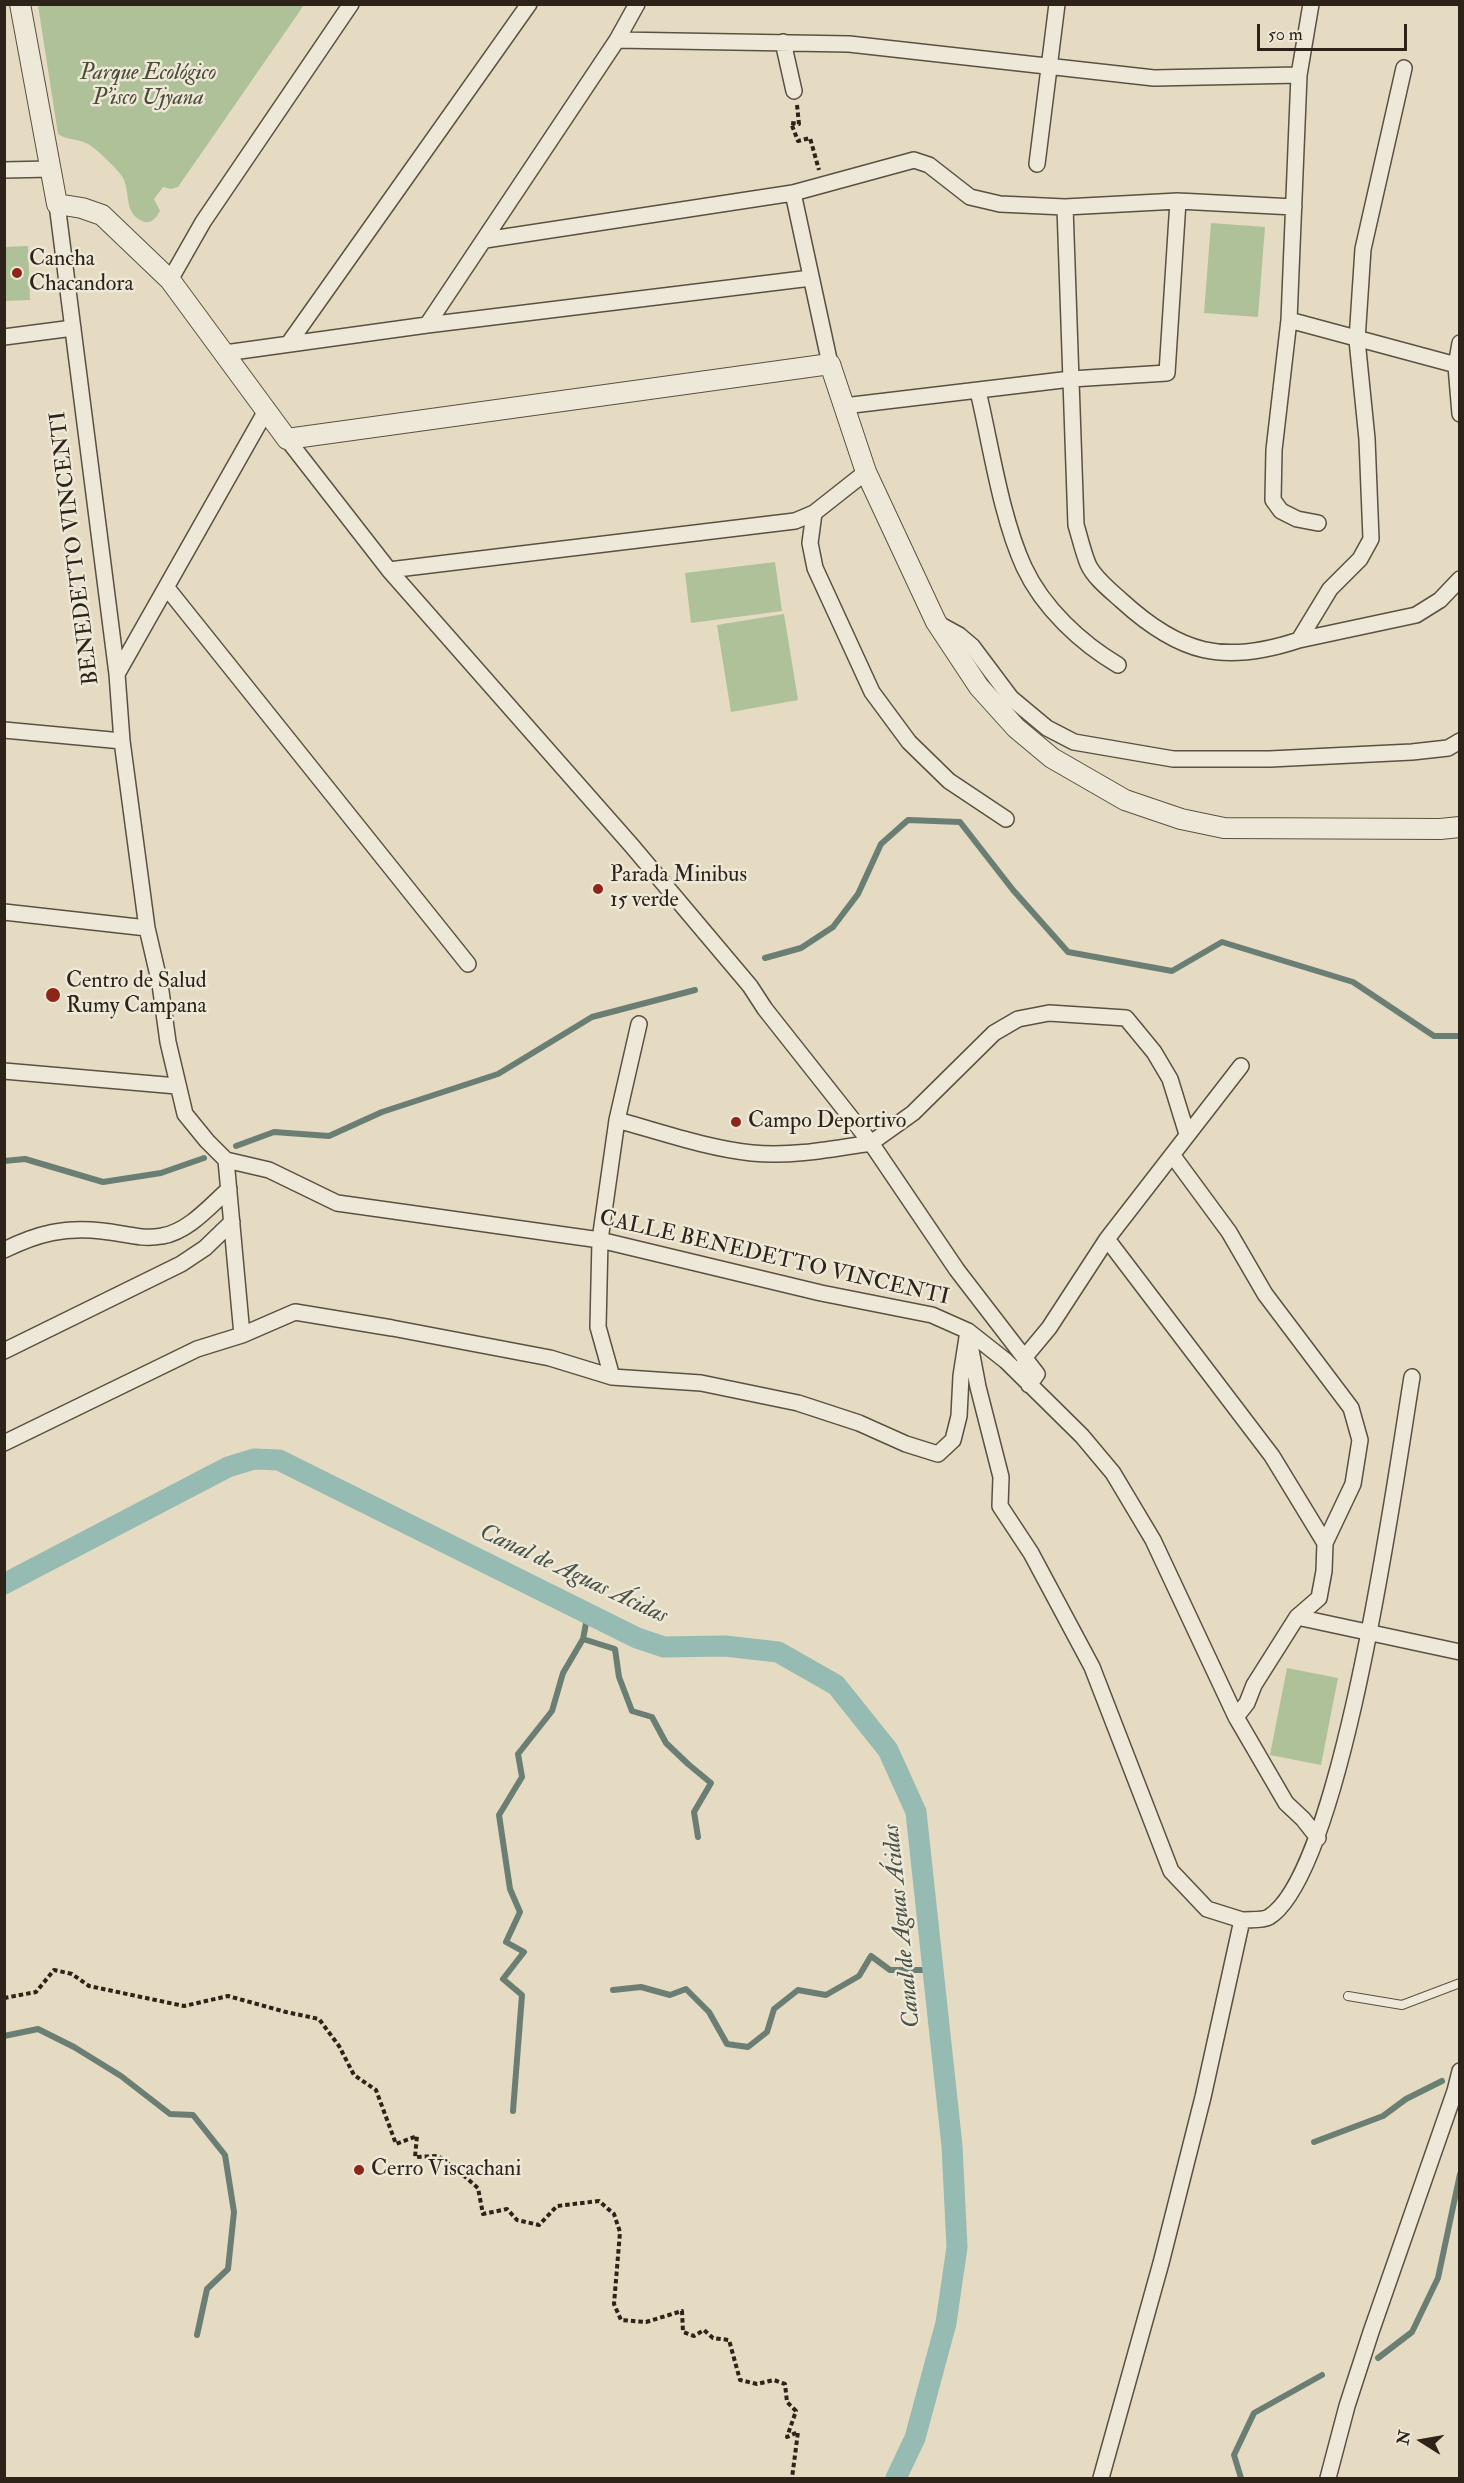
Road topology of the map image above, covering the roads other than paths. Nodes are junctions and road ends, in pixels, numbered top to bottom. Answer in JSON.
{"nodes":[{"id":1,"x":20,"y":4,"type":"edge"},
{"id":2,"x":351,"y":4,"type":"edge"},
{"id":3,"x":529,"y":4,"type":"edge"},
{"id":4,"x":637,"y":4,"type":"edge"},
{"id":5,"x":1058,"y":4,"type":"edge"},
{"id":6,"x":1311,"y":4,"type":"edge"},
{"id":7,"x":616,"y":40,"type":"junction"},
{"id":8,"x":783,"y":42,"type":"junction"},
{"id":9,"x":1051,"y":66,"type":"junction"},
{"id":10,"x":1404,"y":68,"type":"dead end"},
{"id":11,"x":1299,"y":75,"type":"junction"},
{"id":12,"x":794,"y":91,"type":"road end"},
{"id":13,"x":1037,"y":164,"type":"dead end"},
{"id":14,"x":51,"y":169,"type":"junction"},
{"id":15,"x":4,"y":170,"type":"edge"},
{"id":16,"x":793,"y":193,"type":"junction"},
{"id":17,"x":1178,"y":201,"type":"junction"},
{"id":18,"x":57,"y":204,"type":"junction"},
{"id":19,"x":1065,"y":207,"type":"junction"},
{"id":20,"x":1294,"y":207,"type":"junction"},
{"id":21,"x":485,"y":240,"type":"junction"},
{"id":22,"x":811,"y":278,"type":"junction"},
{"id":23,"x":170,"y":280,"type":"junction"},
{"id":24,"x":1288,"y":320,"type":"junction"},
{"id":25,"x":427,"y":325,"type":"junction"},
{"id":26,"x":74,"y":328,"type":"junction"},
{"id":27,"x":4,"y":337,"type":"edge"},
{"id":28,"x":1357,"y":340,"type":"junction"},
{"id":29,"x":290,"y":343,"type":"junction"},
{"id":30,"x":1460,"y":343,"type":"edge"},
{"id":31,"x":225,"y":353,"type":"junction"},
{"id":32,"x":830,"y":364,"type":"junction"},
{"id":33,"x":1458,"y":366,"type":"edge"},
{"id":34,"x":1071,"y":380,"type":"junction"},
{"id":35,"x":978,"y":391,"type":"junction"},
{"id":36,"x":844,"y":406,"type":"junction"},
{"id":37,"x":267,"y":409,"type":"junction"},
{"id":38,"x":1460,"y":414,"type":"edge"},
{"id":39,"x":287,"y":439,"type":"junction"},
{"id":40,"x":866,"y":472,"type":"junction"},
{"id":41,"x":814,"y":513,"type":"junction"},
{"id":42,"x":1318,"y":523,"type":"dead end"},
{"id":43,"x":389,"y":570,"type":"junction"},
{"id":44,"x":1460,"y":579,"type":"edge"},
{"id":45,"x":167,"y":588,"type":"junction"},
{"id":46,"x":936,"y":622,"type":"junction"},
{"id":47,"x":1299,"y":640,"type":"junction"},
{"id":48,"x":1118,"y":665,"type":"dead end"},
{"id":49,"x":117,"y":674,"type":"junction"},
{"id":50,"x":4,"y":729,"type":"edge"},
{"id":51,"x":122,"y":741,"type":"junction"},
{"id":52,"x":1460,"y":741,"type":"edge"},
{"id":53,"x":1006,"y":819,"type":"dead end"},
{"id":54,"x":1460,"y":827,"type":"edge"},
{"id":55,"x":4,"y":912,"type":"edge"},
{"id":56,"x":147,"y":928,"type":"junction"},
{"id":57,"x":468,"y":964,"type":"dead end"},
{"id":58,"x":639,"y":1024,"type":"dead end"},
{"id":59,"x":1241,"y":1066,"type":"dead end"},
{"id":60,"x":4,"y":1071,"type":"edge"},
{"id":61,"x":177,"y":1086,"type":"junction"},
{"id":62,"x":617,"y":1120,"type":"junction"},
{"id":63,"x":1187,"y":1134,"type":"junction"},
{"id":64,"x":871,"y":1143,"type":"junction"},
{"id":65,"x":1173,"y":1156,"type":"junction"},
{"id":66,"x":226,"y":1160,"type":"junction"},
{"id":67,"x":229,"y":1189,"type":"junction"},
{"id":68,"x":232,"y":1221,"type":"junction"},
{"id":69,"x":1107,"y":1239,"type":"junction"},
{"id":70,"x":600,"y":1240,"type":"junction"},
{"id":71,"x":4,"y":1250,"type":"edge"},
{"id":72,"x":968,"y":1331,"type":"junction"},
{"id":73,"x":242,"y":1335,"type":"junction"},
{"id":74,"x":4,"y":1351,"type":"edge"},
{"id":75,"x":1024,"y":1358,"type":"junction"},
{"id":76,"x":612,"y":1377,"type":"junction"},
{"id":77,"x":1412,"y":1377,"type":"dead end"},
{"id":78,"x":1029,"y":1385,"type":"junction"},
{"id":79,"x":4,"y":1443,"type":"edge"},
{"id":80,"x":1325,"y":1543,"type":"junction"},
{"id":81,"x":1298,"y":1617,"type":"junction"},
{"id":82,"x":1369,"y":1632,"type":"junction"},
{"id":83,"x":1460,"y":1652,"type":"edge"},
{"id":84,"x":1236,"y":1717,"type":"junction"},
{"id":85,"x":1318,"y":1838,"type":"junction"},
{"id":86,"x":1242,"y":1920,"type":"junction"},
{"id":87,"x":1460,"y":1983,"type":"edge"},
{"id":88,"x":1348,"y":1996,"type":"dead end"},
{"id":89,"x":1460,"y":2071,"type":"edge"},
{"id":90,"x":1101,"y":2478,"type":"edge"},
{"id":91,"x":1328,"y":2478,"type":"edge"}],
"edges":[{"from":1,"to":14,"type":"street","name":"BENEDETTO VINCENTI"},
{"from":2,"to":23,"type":"street"},
{"from":3,"to":29,"type":"street"},
{"from":4,"to":7,"type":"street"},
{"from":5,"to":9,"type":"street"},
{"from":6,"to":11,"type":"street"},
{"from":7,"to":8,"type":"street"},
{"from":7,"to":21,"type":"street"},
{"from":8,"to":9,"type":"street"},
{"from":8,"to":12,"type":"street"},
{"from":9,"to":11,"type":"street"},
{"from":9,"to":13,"type":"street"},
{"from":10,"to":28,"type":"street"},
{"from":11,"to":20,"type":"street"},
{"from":14,"to":15,"type":"street"},
{"from":14,"to":18,"type":"street","name":"BENEDETTO VINCENTI"},
{"from":16,"to":19,"type":"street"},
{"from":16,"to":21,"type":"street"},
{"from":16,"to":22,"type":"street"},
{"from":17,"to":19,"type":"street"},
{"from":17,"to":20,"type":"street"},
{"from":17,"to":34,"type":"street"},
{"from":18,"to":23,"type":"street"},
{"from":18,"to":26,"type":"street","name":"BENEDETTO VINCENTI"},
{"from":19,"to":34,"type":"street"},
{"from":20,"to":24,"type":"street"},
{"from":21,"to":25,"type":"street"},
{"from":22,"to":25,"type":"street"},
{"from":22,"to":32,"type":"street"},
{"from":23,"to":31,"type":"street"},
{"from":24,"to":28,"type":"street"},
{"from":24,"to":42,"type":"street"},
{"from":25,"to":29,"type":"street"},
{"from":26,"to":27,"type":"street"},
{"from":26,"to":49,"type":"street","name":"BENEDETTO VINCENTI"},
{"from":28,"to":33,"type":"street"},
{"from":28,"to":47,"type":"street"},
{"from":29,"to":31,"type":"street"},
{"from":30,"to":33,"type":"street"},
{"from":31,"to":37,"type":"street"},
{"from":32,"to":36,"type":"street"},
{"from":32,"to":39,"type":"street"},
{"from":33,"to":38,"type":"street"},
{"from":34,"to":35,"type":"street"},
{"from":34,"to":47,"type":"street"},
{"from":35,"to":36,"type":"street"},
{"from":35,"to":48,"type":"street"},
{"from":36,"to":40,"type":"street"},
{"from":37,"to":39,"type":"street"},
{"from":37,"to":45,"type":"street"},
{"from":39,"to":43,"type":"street"},
{"from":40,"to":41,"type":"street"},
{"from":40,"to":46,"type":"street"},
{"from":41,"to":43,"type":"street"},
{"from":41,"to":53,"type":"street"},
{"from":43,"to":64,"type":"street"},
{"from":44,"to":47,"type":"street"},
{"from":45,"to":49,"type":"street"},
{"from":45,"to":57,"type":"street"},
{"from":46,"to":52,"type":"street"},
{"from":46,"to":54,"type":"street"},
{"from":49,"to":51,"type":"street","name":"BENEDETTO VINCENTI"},
{"from":50,"to":51,"type":"street"},
{"from":51,"to":56,"type":"street","name":"BENEDETTO VINCENTI"},
{"from":55,"to":56,"type":"street"},
{"from":56,"to":61,"type":"street","name":"BENEDETTO VINCENTI"},
{"from":58,"to":62,"type":"street"},
{"from":59,"to":63,"type":"street"},
{"from":60,"to":61,"type":"street"},
{"from":61,"to":66,"type":"street"},
{"from":62,"to":64,"type":"street"},
{"from":62,"to":70,"type":"street"},
{"from":63,"to":64,"type":"street"},
{"from":63,"to":65,"type":"street"},
{"from":64,"to":75,"type":"street"},
{"from":65,"to":69,"type":"street"},
{"from":65,"to":80,"type":"street"},
{"from":66,"to":67,"type":"street"},
{"from":66,"to":70,"type":"street","name":"CALLE BENEDETTO VINCENTI"},
{"from":67,"to":68,"type":"street"},
{"from":67,"to":71,"type":"street"},
{"from":68,"to":73,"type":"street"},
{"from":68,"to":74,"type":"street"},
{"from":69,"to":75,"type":"street"},
{"from":69,"to":80,"type":"street"},
{"from":70,"to":72,"type":"street","name":"CALLE BENEDETTO VINCENTI"},
{"from":70,"to":76,"type":"street"},
{"from":72,"to":76,"type":"street"},
{"from":72,"to":78,"type":"street","name":"CALLE BENEDETTO VINCENTI"},
{"from":72,"to":86,"type":"street"},
{"from":73,"to":76,"type":"street"},
{"from":73,"to":79,"type":"street"},
{"from":75,"to":78,"type":"street"},
{"from":77,"to":82,"type":"street"},
{"from":78,"to":84,"type":"street","name":"CALLE BENEDETTO VINCENTI"},
{"from":80,"to":81,"type":"street"},
{"from":81,"to":82,"type":"street"},
{"from":81,"to":84,"type":"street"},
{"from":82,"to":83,"type":"street"},
{"from":82,"to":85,"type":"street"},
{"from":84,"to":85,"type":"street","name":"CALLE BENEDETTO VINCENTI"},
{"from":85,"to":86,"type":"street"},
{"from":86,"to":90,"type":"street"},
{"from":87,"to":88,"type":"lane"},
{"from":89,"to":91,"type":"street"}]}
